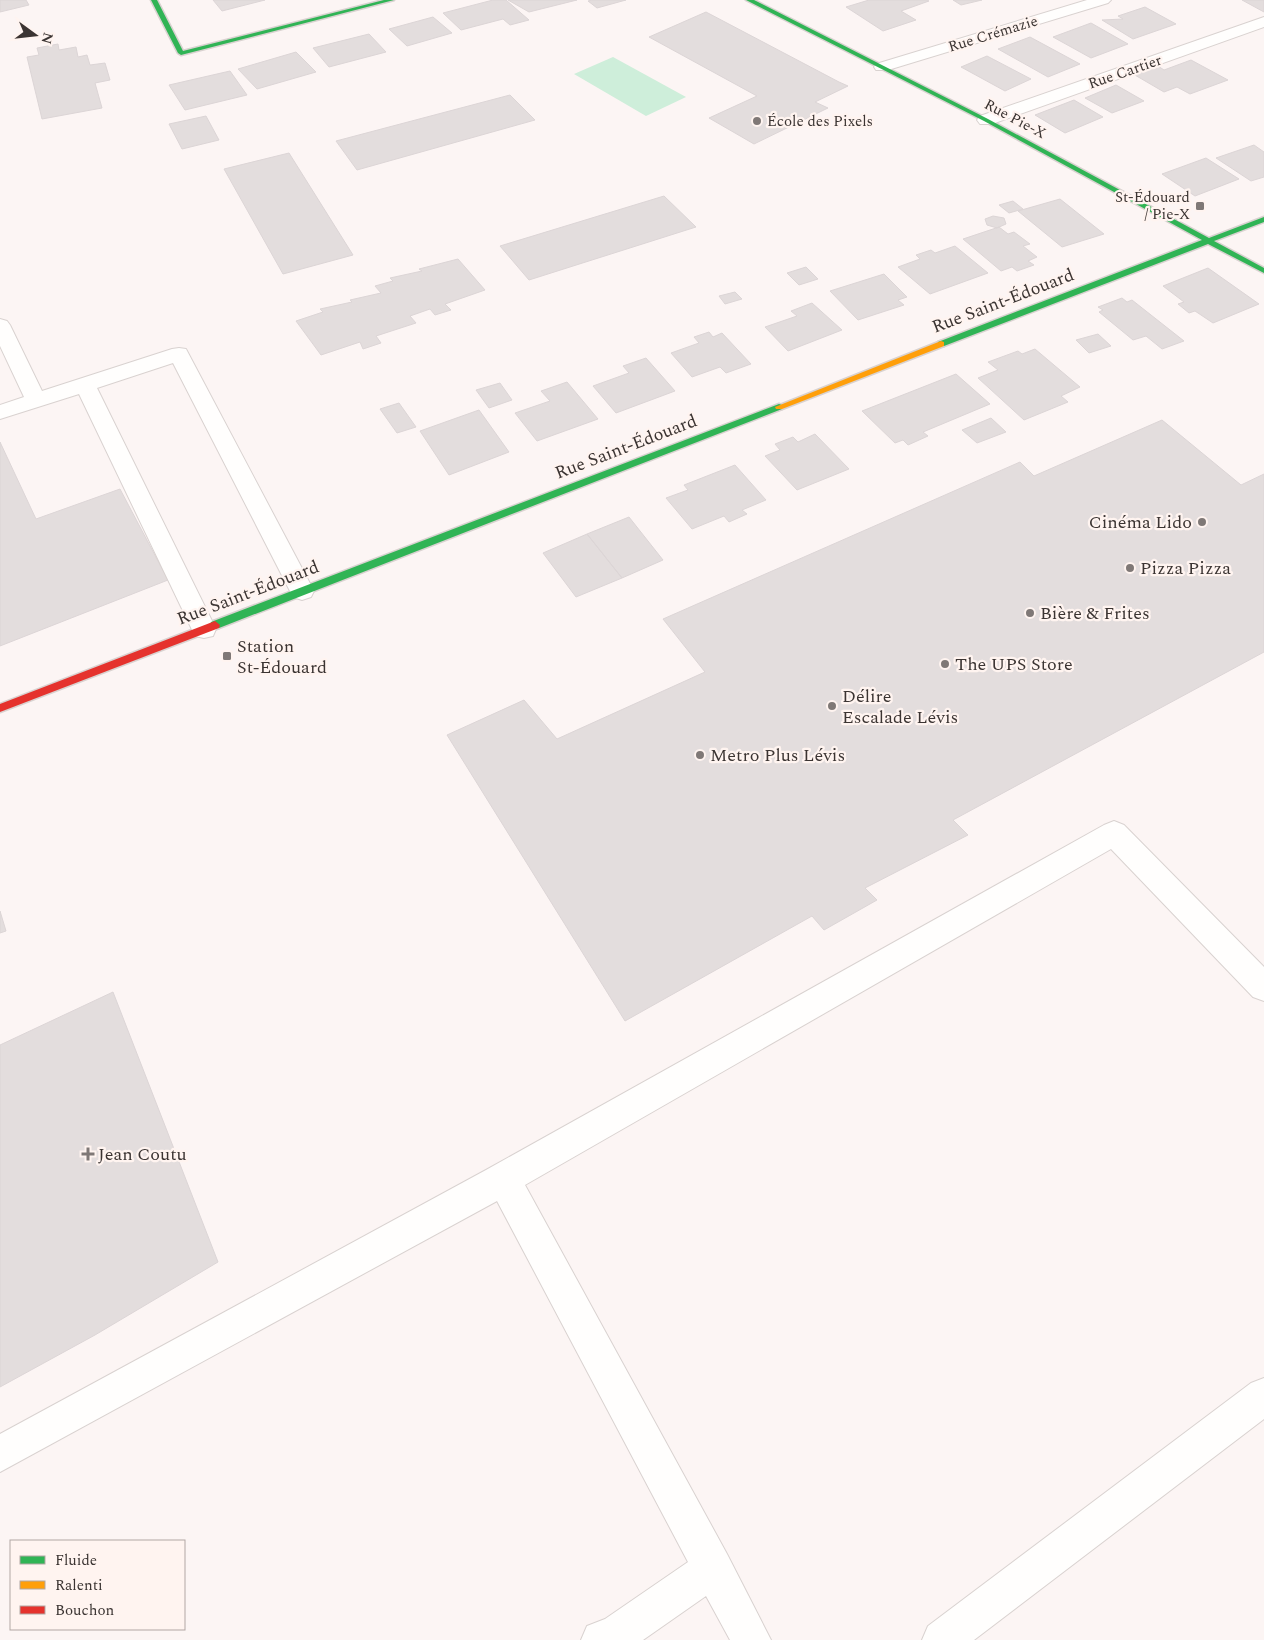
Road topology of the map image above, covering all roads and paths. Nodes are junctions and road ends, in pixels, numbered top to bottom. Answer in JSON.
{"nodes":[{"id":1,"x":154,"y":0,"type":"edge"},
{"id":2,"x":390,"y":0,"type":"edge"},
{"id":3,"x":749,"y":0,"type":"edge"},
{"id":4,"x":1103,"y":0,"type":"edge"},
{"id":5,"x":1264,"y":22,"type":"edge"},
{"id":6,"x":882,"y":67,"type":"junction"},
{"id":7,"x":986,"y":120,"type":"junction"},
{"id":8,"x":1264,"y":219,"type":"edge"},
{"id":9,"x":1210,"y":240,"type":"junction"},
{"id":10,"x":1264,"y":271,"type":"edge"},
{"id":11,"x":0,"y":325,"type":"edge"},
{"id":12,"x":85,"y":384,"type":"junction"},
{"id":13,"x":36,"y":400,"type":"junction"},
{"id":14,"x":0,"y":412,"type":"edge"},
{"id":15,"x":302,"y":591,"type":"junction"},
{"id":16,"x":204,"y":629,"type":"junction"},
{"id":17,"x":0,"y":708,"type":"edge"},
{"id":18,"x":1264,"y":987,"type":"edge"},
{"id":19,"x":504,"y":1178,"type":"junction"},
{"id":20,"x":1264,"y":1396,"type":"edge"},
{"id":21,"x":0,"y":1454,"type":"edge"},
{"id":22,"x":712,"y":1568,"type":"junction"},
{"id":23,"x":609,"y":1639,"type":"edge"},
{"id":24,"x":751,"y":1640,"type":"edge"},
{"id":25,"x":942,"y":1640,"type":"edge"}],
"edges":[{"from":1,"to":2,"type":"street"},
{"from":3,"to":6,"type":"street","name":"Rue Pie-X"},
{"from":4,"to":6,"type":"street","name":"Rue Crémazie"},
{"from":5,"to":7,"type":"street","name":"Rue Cartier"},
{"from":6,"to":7,"type":"street","name":"Rue Pie-X"},
{"from":7,"to":9,"type":"street","name":"Rue Pie-X"},
{"from":8,"to":9,"type":"street","name":"Rue Saint-Édouard"},
{"from":9,"to":10,"type":"street","name":"Rue Pie-X"},
{"from":9,"to":15,"type":"street","name":"Rue Saint-Édouard"},
{"from":11,"to":13,"type":"street"},
{"from":12,"to":13,"type":"street"},
{"from":12,"to":15,"type":"street"},
{"from":12,"to":16,"type":"street"},
{"from":13,"to":14,"type":"street"},
{"from":15,"to":16,"type":"street","name":"Rue Saint-Édouard"},
{"from":16,"to":17,"type":"street","name":"Rue Saint-Édouard"},
{"from":18,"to":19,"type":"street"},
{"from":19,"to":21,"type":"street"},
{"from":19,"to":22,"type":"street"},
{"from":20,"to":25,"type":"street"},
{"from":22,"to":23,"type":"street"},
{"from":22,"to":24,"type":"street"}]}
